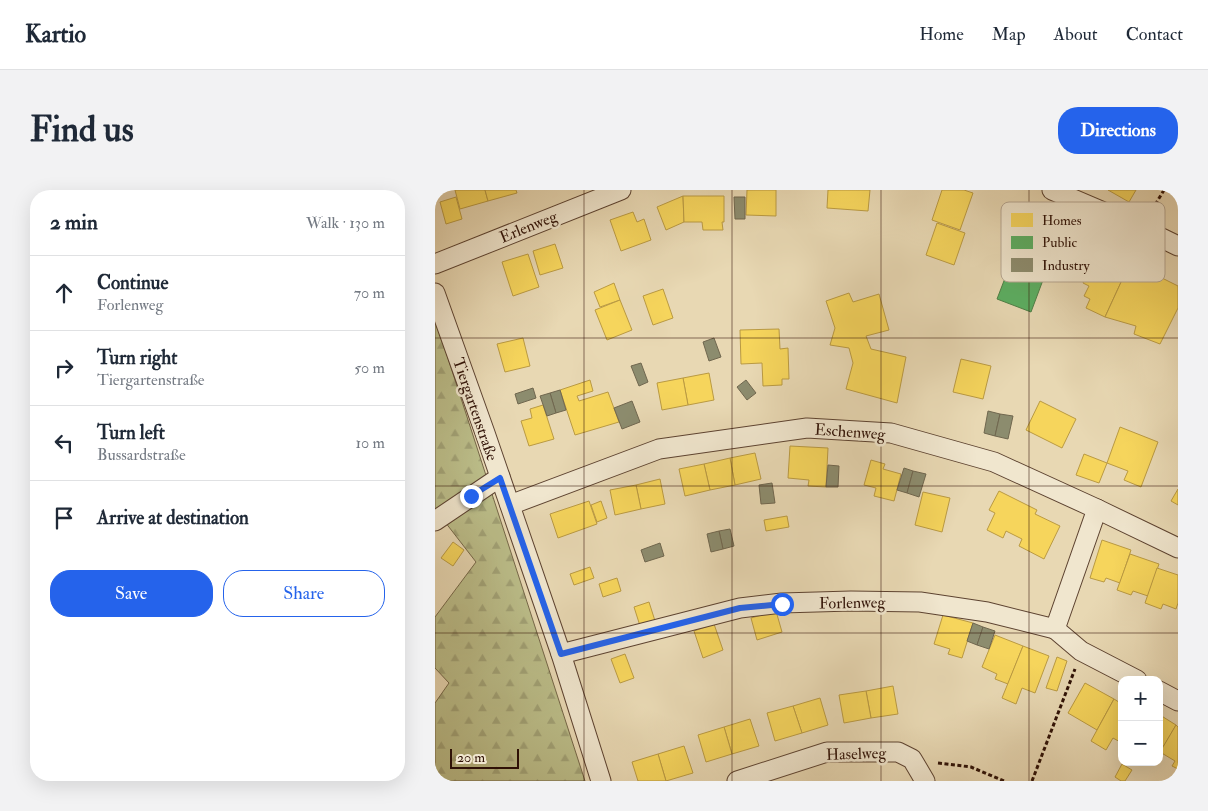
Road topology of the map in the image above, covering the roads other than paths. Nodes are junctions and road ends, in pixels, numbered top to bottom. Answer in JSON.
{"nodes":[{"id":1,"x":621,"y":190,"type":"edge"},
{"id":2,"x":1052,"y":190,"type":"edge"},
{"id":3,"x":1080,"y":202,"type":"edge"},
{"id":4,"x":1165,"y":240,"type":"edge"},
{"id":5,"x":1178,"y":246,"type":"edge"},
{"id":6,"x":435,"y":264,"type":"edge"},
{"id":7,"x":435,"y":293,"type":"edge"},
{"id":8,"x":500,"y":478,"type":"junction"},
{"id":9,"x":510,"y":505,"type":"junction"},
{"id":10,"x":1097,"y":509,"type":"junction"},
{"id":11,"x":435,"y":521,"type":"edge"},
{"id":12,"x":1178,"y":548,"type":"edge"},
{"id":13,"x":1055,"y":629,"type":"junction"},
{"id":14,"x":561,"y":654,"type":"junction"},
{"id":15,"x":1129,"y":676,"type":"edge"},
{"id":16,"x":1163,"y":693,"type":"edge"},
{"id":17,"x":1178,"y":701,"type":"edge"},
{"id":18,"x":601,"y":781,"type":"edge"},
{"id":19,"x":737,"y":781,"type":"edge"},
{"id":20,"x":925,"y":781,"type":"edge"}],
"edges":[{"from":1,"to":6,"type":"street","name":"Erlenweg"},
{"from":2,"to":3,"type":"street"},
{"from":4,"to":5,"type":"street"},
{"from":7,"to":8,"type":"street","name":"Tiergartenstraße"},
{"from":8,"to":9,"type":"street","name":"Tiergartenstraße"},
{"from":8,"to":11,"type":"street"},
{"from":9,"to":10,"type":"street","name":"Eschenweg"},
{"from":9,"to":14,"type":"street","name":"Tiergartenstraße"},
{"from":10,"to":12,"type":"street","name":"Eschenweg"},
{"from":10,"to":13,"type":"street"},
{"from":13,"to":14,"type":"street","name":"Forlenweg"},
{"from":13,"to":15,"type":"street","name":"Forlenweg"},
{"from":14,"to":18,"type":"street","name":"Tiergartenstraße"},
{"from":16,"to":17,"type":"street"},
{"from":19,"to":20,"type":"street","name":"Haselweg"}]}
